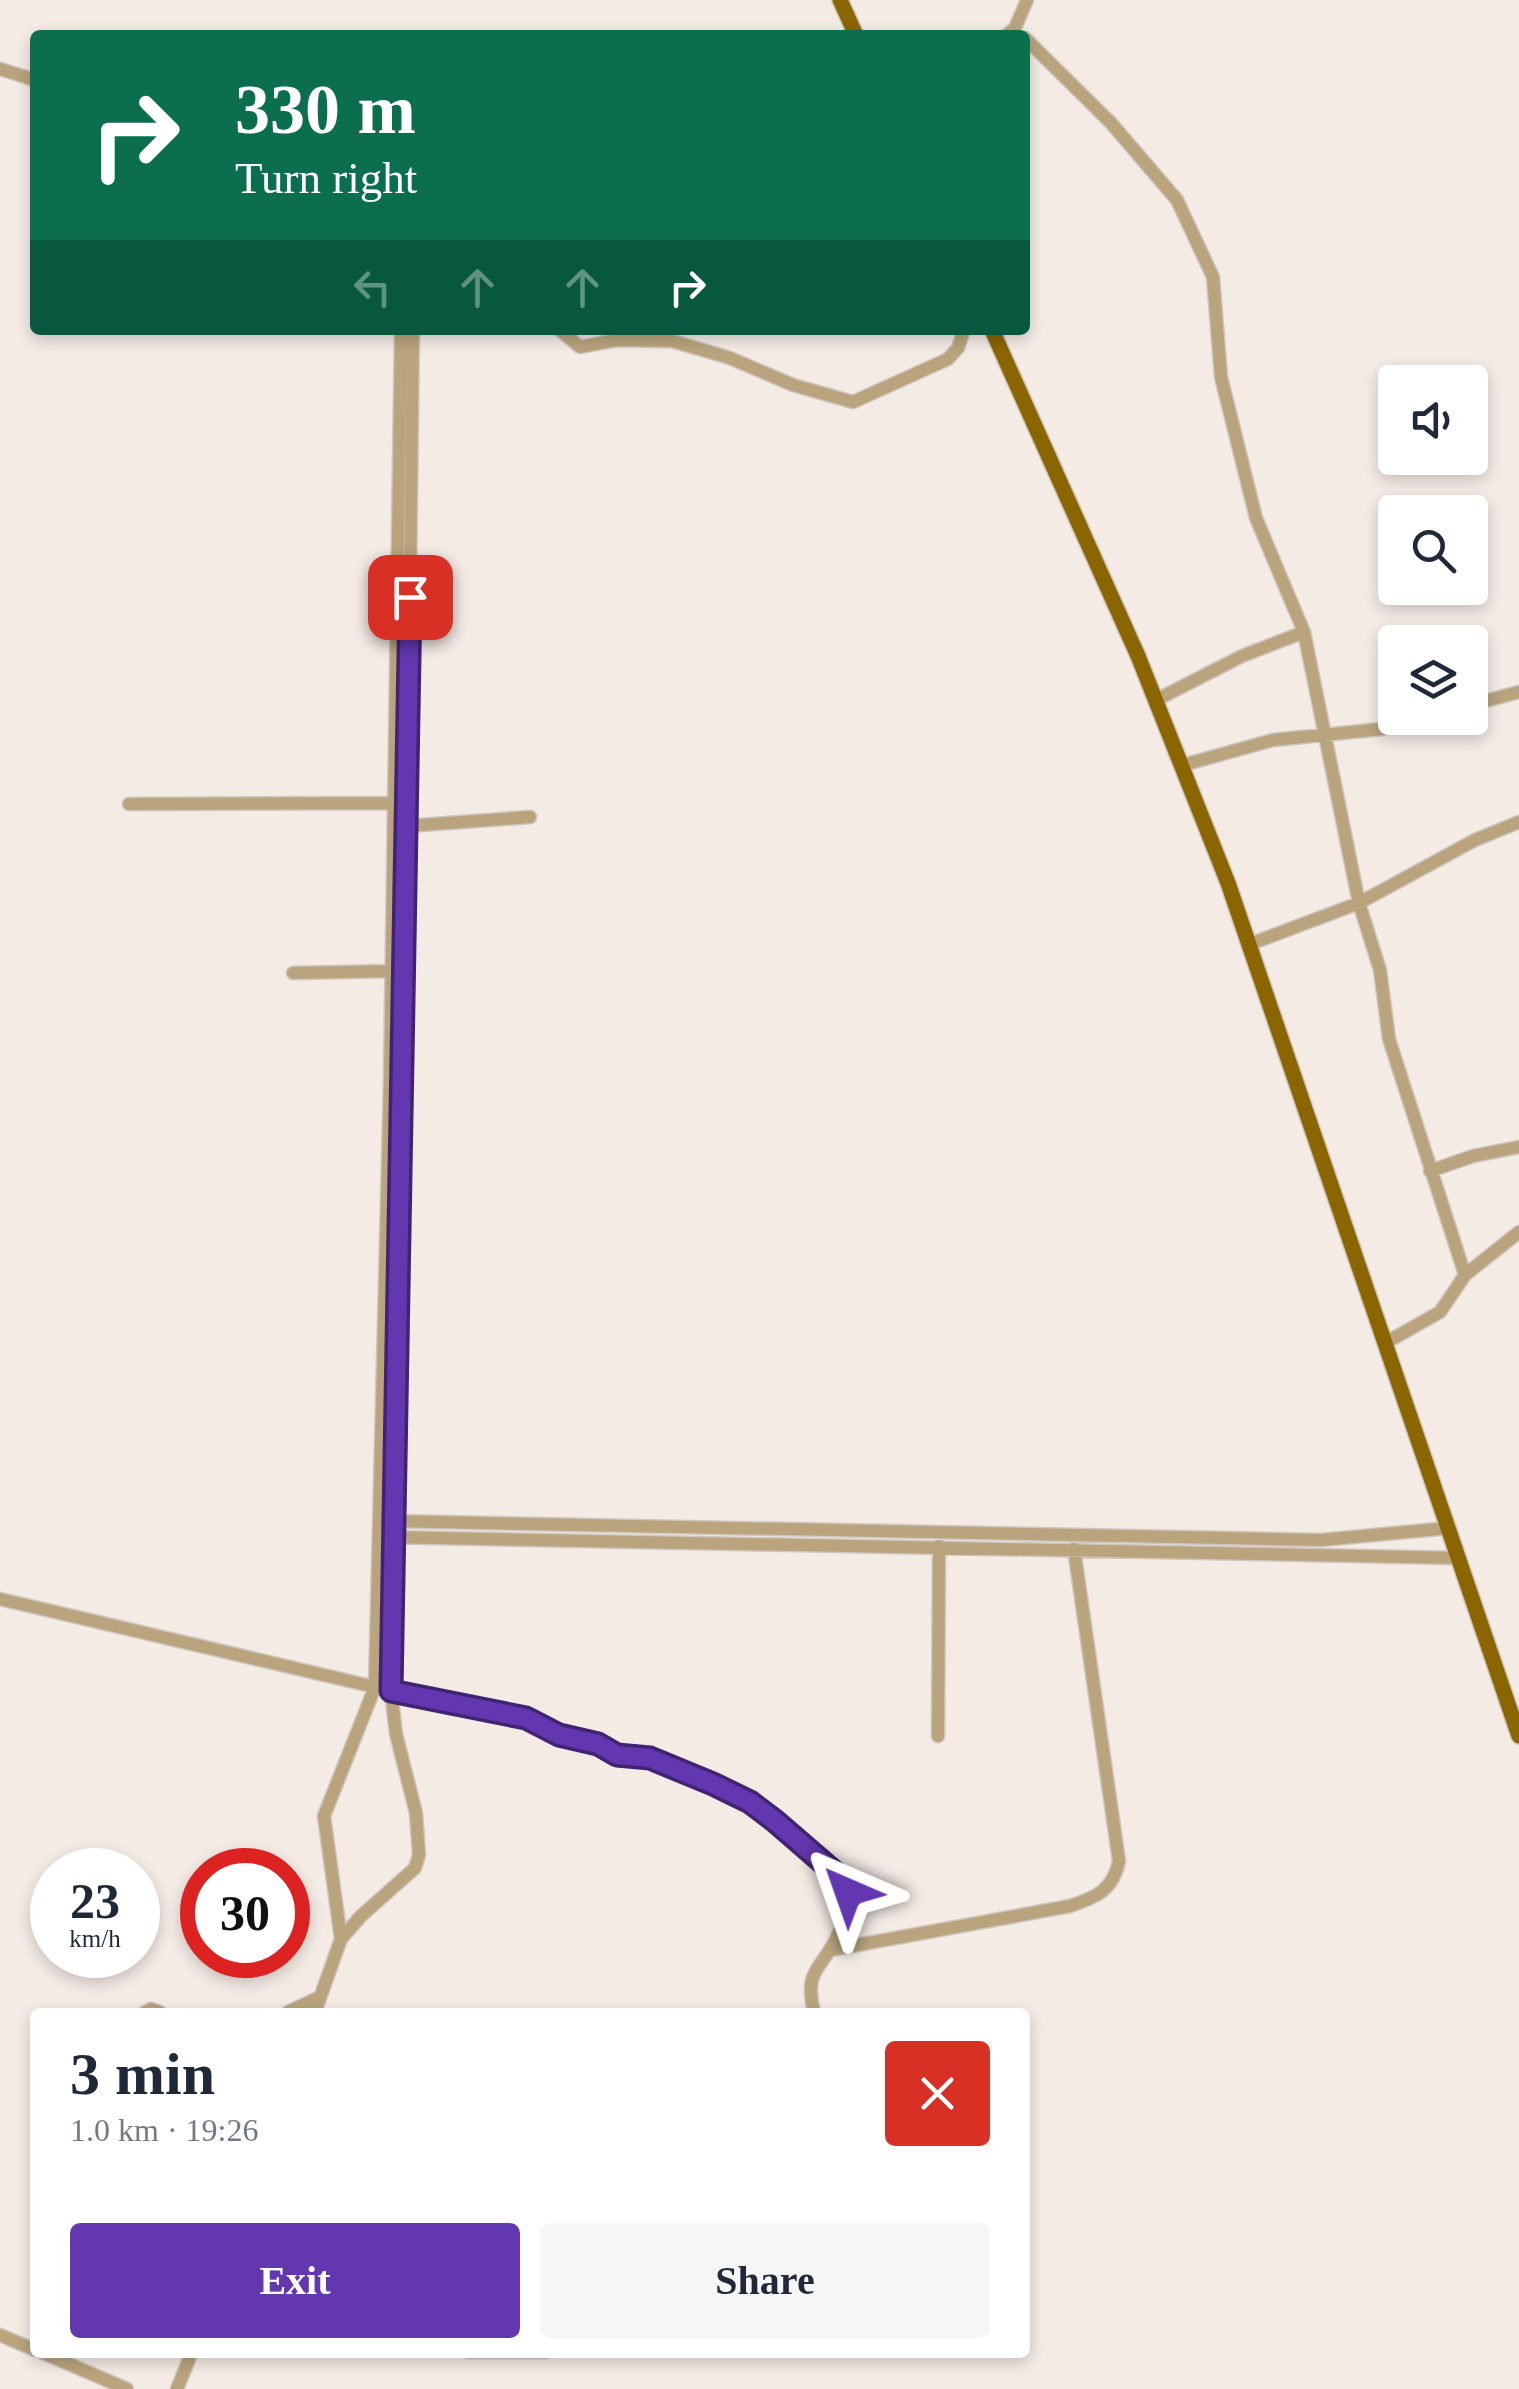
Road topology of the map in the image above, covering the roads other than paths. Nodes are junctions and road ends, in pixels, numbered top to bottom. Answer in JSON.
{"nodes":[{"id":1,"x":840,"y":0,"type":"edge"},
{"id":2,"x":1027,"y":0,"type":"edge"},
{"id":3,"x":854,"y":30,"type":"edge"},
{"id":4,"x":1018,"y":30,"type":"edge"},
{"id":5,"x":1030,"y":46,"type":"edge"},
{"id":6,"x":0,"y":69,"type":"edge"},
{"id":7,"x":30,"y":78,"type":"edge"},
{"id":8,"x":401,"y":335,"type":"edge"},
{"id":9,"x":413,"y":335,"type":"edge"},
{"id":10,"x":566,"y":335,"type":"edge"},
{"id":11,"x":962,"y":335,"type":"edge"},
{"id":12,"x":994,"y":335,"type":"edge"},
{"id":13,"x":1304,"y":632,"type":"junction"},
{"id":14,"x":1519,"y":692,"type":"edge"},
{"id":15,"x":1156,"y":700,"type":"junction"},
{"id":16,"x":1488,"y":701,"type":"edge"},
{"id":17,"x":1378,"y":729,"type":"edge"},
{"id":18,"x":1326,"y":732,"type":"junction"},
{"id":19,"x":1182,"y":765,"type":"junction"},
{"id":20,"x":394,"y":803,"type":"junction"},
{"id":21,"x":129,"y":804,"type":"dead end"},
{"id":22,"x":530,"y":817,"type":"dead end"},
{"id":23,"x":1519,"y":822,"type":"edge"},
{"id":24,"x":407,"y":826,"type":"junction"},
{"id":25,"x":1359,"y":903,"type":"junction"},
{"id":26,"x":1250,"y":944,"type":"junction"},
{"id":27,"x":392,"y":970,"type":"junction"},
{"id":28,"x":292,"y":973,"type":"dead end"},
{"id":29,"x":1519,"y":1147,"type":"edge"},
{"id":30,"x":1430,"y":1172,"type":"junction"},
{"id":31,"x":1519,"y":1232,"type":"edge"},
{"id":32,"x":1465,"y":1275,"type":"junction"},
{"id":33,"x":1387,"y":1342,"type":"junction"},
{"id":34,"x":386,"y":1521,"type":"junction"},
{"id":35,"x":1450,"y":1528,"type":"junction"},
{"id":36,"x":1077,"y":1535,"type":"junction"},
{"id":37,"x":386,"y":1537,"type":"junction"},
{"id":38,"x":938,"y":1546,"type":"junction"},
{"id":39,"x":1072,"y":1553,"type":"junction"},
{"id":40,"x":1458,"y":1558,"type":"junction"},
{"id":41,"x":0,"y":1599,"type":"edge"},
{"id":42,"x":375,"y":1687,"type":"junction"},
{"id":43,"x":391,"y":1691,"type":"junction"},
{"id":44,"x":938,"y":1736,"type":"dead end"},
{"id":45,"x":1519,"y":1736,"type":"edge"},
{"id":46,"x":342,"y":1939,"type":"junction"},
{"id":47,"x":830,"y":1950,"type":"junction"},
{"id":48,"x":320,"y":1997,"type":"junction"},
{"id":49,"x":297,"y":2008,"type":"edge"},
{"id":50,"x":316,"y":2008,"type":"edge"},
{"id":51,"x":813,"y":2008,"type":"edge"},
{"id":52,"x":0,"y":2335,"type":"edge"},
{"id":53,"x":30,"y":2348,"type":"edge"},
{"id":54,"x":54,"y":2358,"type":"edge"},
{"id":55,"x":190,"y":2358,"type":"edge"},
{"id":56,"x":127,"y":2389,"type":"edge"},
{"id":57,"x":177,"y":2389,"type":"edge"}],
"edges":[{"from":1,"to":3,"type":"main road"},
{"from":2,"to":4,"type":"street"},
{"from":5,"to":13,"type":"street"},
{"from":6,"to":7,"type":"street"},
{"from":8,"to":20,"type":"street"},
{"from":9,"to":24,"type":"street"},
{"from":10,"to":11,"type":"street"},
{"from":12,"to":15,"type":"main road"},
{"from":13,"to":15,"type":"street"},
{"from":13,"to":18,"type":"street"},
{"from":14,"to":16,"type":"street"},
{"from":15,"to":19,"type":"main road"},
{"from":17,"to":18,"type":"street"},
{"from":18,"to":19,"type":"street"},
{"from":18,"to":25,"type":"street"},
{"from":19,"to":26,"type":"main road"},
{"from":20,"to":21,"type":"street"},
{"from":20,"to":27,"type":"street"},
{"from":22,"to":24,"type":"street"},
{"from":23,"to":25,"type":"street"},
{"from":24,"to":34,"type":"street"},
{"from":25,"to":26,"type":"street"},
{"from":25,"to":30,"type":"street"},
{"from":26,"to":33,"type":"main road"},
{"from":27,"to":28,"type":"street"},
{"from":27,"to":34,"type":"street"},
{"from":29,"to":30,"type":"street"},
{"from":30,"to":32,"type":"street"},
{"from":31,"to":32,"type":"street"},
{"from":32,"to":33,"type":"street"},
{"from":33,"to":35,"type":"main road"},
{"from":34,"to":36,"type":"street"},
{"from":34,"to":37,"type":"street"},
{"from":35,"to":36,"type":"street"},
{"from":35,"to":40,"type":"main road"},
{"from":36,"to":39,"type":"street"},
{"from":37,"to":38,"type":"street"},
{"from":37,"to":42,"type":"street"},
{"from":37,"to":43,"type":"street"},
{"from":38,"to":39,"type":"street"},
{"from":38,"to":44,"type":"street"},
{"from":39,"to":40,"type":"street"},
{"from":39,"to":47,"type":"street"},
{"from":40,"to":45,"type":"main road"},
{"from":41,"to":42,"type":"street"},
{"from":42,"to":46,"type":"street"},
{"from":43,"to":46,"type":"street"},
{"from":43,"to":47,"type":"street"},
{"from":46,"to":48,"type":"street"},
{"from":47,"to":51,"type":"street"},
{"from":48,"to":49,"type":"street"},
{"from":48,"to":50,"type":"street"},
{"from":52,"to":53,"type":"street"},
{"from":54,"to":56,"type":"street"},
{"from":55,"to":57,"type":"street"}]}
